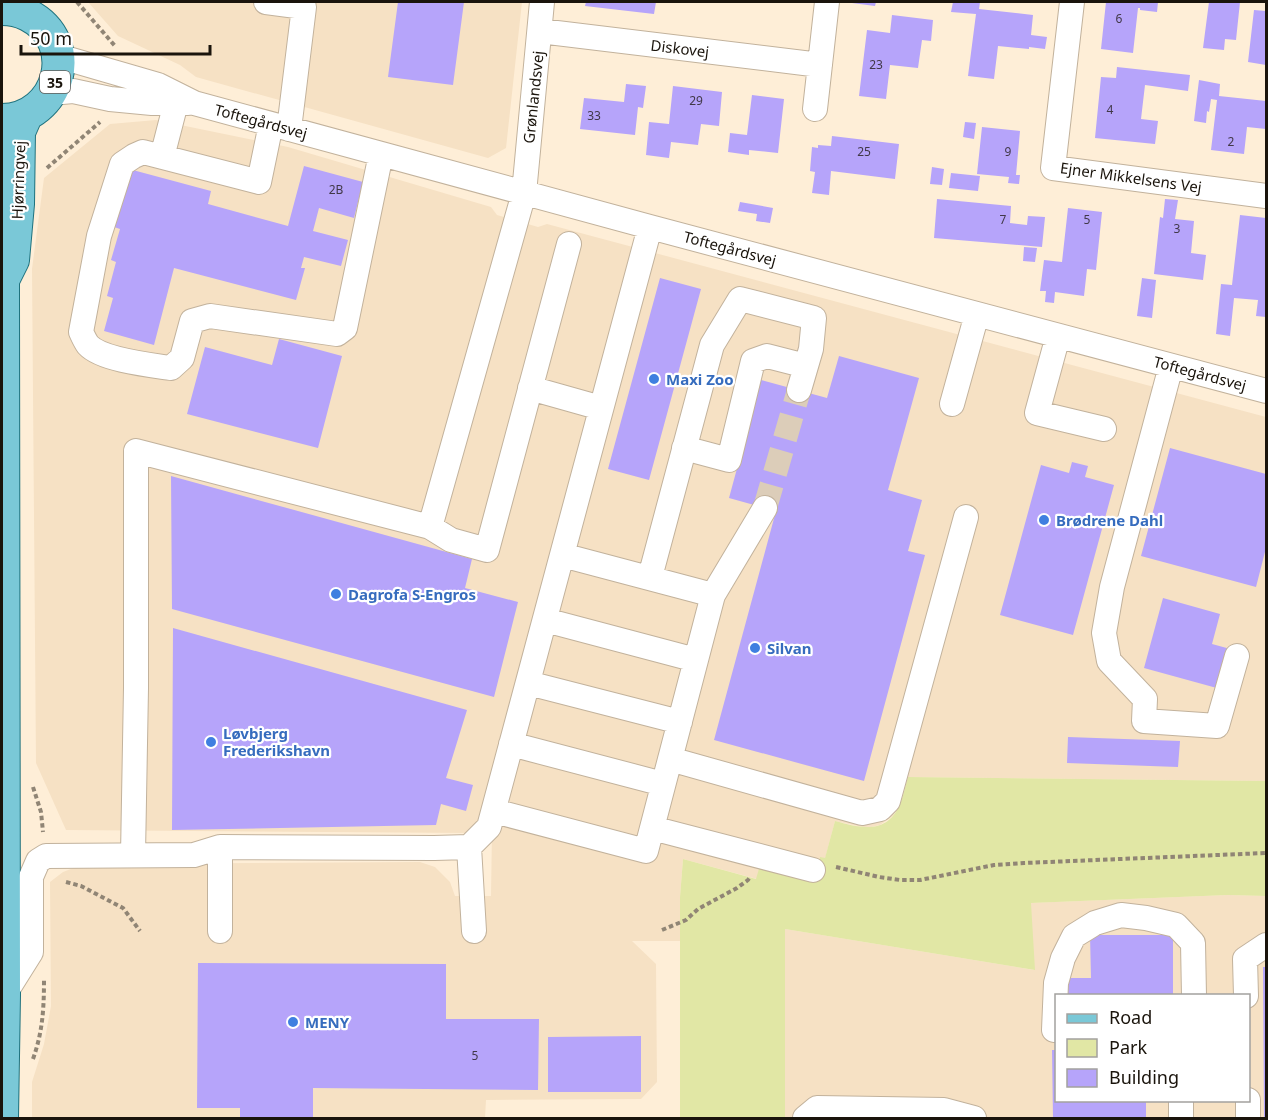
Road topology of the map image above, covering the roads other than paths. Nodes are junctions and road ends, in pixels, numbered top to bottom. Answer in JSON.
{"nodes":[{"id":1,"x":266,"y":2,"type":"edge"},
{"id":2,"x":542,"y":2,"type":"edge"},
{"id":3,"x":827,"y":2,"type":"edge"},
{"id":4,"x":1072,"y":2,"type":"edge"},
{"id":5,"x":304,"y":4,"type":"edge"},
{"id":6,"x":14,"y":7,"type":"edge"},
{"id":7,"x":540,"y":31,"type":"junction"},
{"id":8,"x":58,"y":56,"type":"junction"},
{"id":9,"x":820,"y":65,"type":"junction"},
{"id":10,"x":51,"y":93,"type":"junction"},
{"id":11,"x":183,"y":101,"type":"junction"},
{"id":12,"x":815,"y":109,"type":"dead end"},
{"id":13,"x":14,"y":118,"type":"edge"},
{"id":14,"x":280,"y":127,"type":"junction"},
{"id":15,"x":381,"y":154,"type":"junction"},
{"id":16,"x":162,"y":157,"type":"junction"},
{"id":17,"x":524,"y":193,"type":"junction"},
{"id":18,"x":1266,"y":196,"type":"edge"},
{"id":19,"x":650,"y":227,"type":"junction"},
{"id":20,"x":569,"y":244,"type":"dead end"},
{"id":21,"x":2,"y":278,"type":"edge"},
{"id":22,"x":977,"y":314,"type":"junction"},
{"id":23,"x":1058,"y":336,"type":"junction"},
{"id":24,"x":806,"y":366,"type":"junction"},
{"id":25,"x":1171,"y":366,"type":"junction"},
{"id":26,"x":531,"y":388,"type":"junction"},
{"id":27,"x":798,"y":390,"type":"tunnel mouth"},
{"id":28,"x":1266,"y":391,"type":"edge"},
{"id":29,"x":952,"y":404,"type":"dead end"},
{"id":30,"x":601,"y":408,"type":"junction"},
{"id":31,"x":1104,"y":429,"type":"dead end"},
{"id":32,"x":684,"y":448,"type":"junction"},
{"id":33,"x":765,"y":508,"type":"tunnel mouth"},
{"id":34,"x":966,"y":517,"type":"dead end"},
{"id":35,"x":430,"y":527,"type":"junction"},
{"id":36,"x":562,"y":555,"type":"junction"},
{"id":37,"x":650,"y":577,"type":"junction"},
{"id":38,"x":713,"y":595,"type":"junction"},
{"id":39,"x":545,"y":620,"type":"junction"},
{"id":40,"x":1237,"y":656,"type":"dead end"},
{"id":41,"x":696,"y":660,"type":"junction"},
{"id":42,"x":528,"y":683,"type":"junction"},
{"id":43,"x":680,"y":722,"type":"junction"},
{"id":44,"x":511,"y":744,"type":"junction"},
{"id":45,"x":670,"y":759,"type":"junction"},
{"id":46,"x":663,"y":784,"type":"junction"},
{"id":47,"x":494,"y":811,"type":"junction"},
{"id":48,"x":652,"y":828,"type":"junction"},
{"id":49,"x":220,"y":847,"type":"junction"},
{"id":50,"x":469,"y":847,"type":"junction"},
{"id":51,"x":133,"y":855,"type":"junction"},
{"id":52,"x":813,"y":870,"type":"road end"},
{"id":53,"x":220,"y":931,"type":"dead end"},
{"id":54,"x":474,"y":931,"type":"dead end"},
{"id":55,"x":1266,"y":945,"type":"edge"},
{"id":56,"x":1056,"y":994,"type":"edge"},
{"id":57,"x":1194,"y":994,"type":"edge"},
{"id":58,"x":1246,"y":994,"type":"edge"},
{"id":59,"x":4,"y":995,"type":"junction"},
{"id":60,"x":1055,"y":1006,"type":"edge"},
{"id":61,"x":1054,"y":1030,"type":"dead end"},
{"id":62,"x":1181,"y":1102,"type":"edge"},
{"id":63,"x":1248,"y":1102,"type":"edge"},
{"id":64,"x":2,"y":1119,"type":"edge"},
{"id":65,"x":805,"y":1119,"type":"edge"},
{"id":66,"x":974,"y":1119,"type":"edge"},
{"id":67,"x":1181,"y":1119,"type":"edge"},
{"id":68,"x":1248,"y":1119,"type":"edge"}],
"edges":[{"from":1,"to":5,"type":"street"},
{"from":2,"to":7,"type":"street","name":"Grønlandsvej"},
{"from":3,"to":9,"type":"street"},
{"from":4,"to":18,"type":"street","name":"Ejner Mikkelsens Vej"},
{"from":5,"to":14,"type":"street"},
{"from":6,"to":8,"type":"main road","number":"35"},
{"from":7,"to":9,"type":"street","name":"Diskovej"},
{"from":7,"to":17,"type":"street","name":"Grønlandsvej"},
{"from":8,"to":10,"type":"main road","number":"35"},
{"from":8,"to":11,"type":"street","name":"Toftegårdsvej"},
{"from":9,"to":12,"type":"street"},
{"from":10,"to":11,"type":"street","name":"Toftegårdsvej"},
{"from":10,"to":13,"type":"main road","number":"35"},
{"from":11,"to":14,"type":"street","name":"Toftegårdsvej"},
{"from":11,"to":16,"type":"street"},
{"from":13,"to":21,"type":"main road","name":"Hjørringvej","number":"35"},
{"from":14,"to":15,"type":"street","name":"Toftegårdsvej"},
{"from":14,"to":16,"type":"street"},
{"from":15,"to":16,"type":"street"},
{"from":15,"to":17,"type":"street","name":"Toftegårdsvej"},
{"from":17,"to":19,"type":"street","name":"Toftegårdsvej"},
{"from":17,"to":35,"type":"street","name":"Grønlandsvej"},
{"from":19,"to":22,"type":"street","name":"Toftegårdsvej"},
{"from":19,"to":30,"type":"street"},
{"from":20,"to":26,"type":"street"},
{"from":21,"to":59,"type":"main road","name":"Hjørringvej","number":"35"},
{"from":22,"to":23,"type":"street","name":"Toftegårdsvej"},
{"from":22,"to":29,"type":"street"},
{"from":23,"to":25,"type":"street","name":"Toftegårdsvej"},
{"from":23,"to":31,"type":"street"},
{"from":24,"to":27,"type":"street"},
{"from":24,"to":32,"type":"street"},
{"from":24,"to":32,"type":"street"},
{"from":25,"to":28,"type":"street","name":"Toftegårdsvej"},
{"from":25,"to":40,"type":"street"},
{"from":26,"to":30,"type":"street"},
{"from":26,"to":35,"type":"street"},
{"from":30,"to":36,"type":"street"},
{"from":32,"to":37,"type":"street"},
{"from":33,"to":38,"type":"street"},
{"from":34,"to":45,"type":"street"},
{"from":35,"to":51,"type":"street"},
{"from":36,"to":37,"type":"street"},
{"from":36,"to":39,"type":"street"},
{"from":37,"to":38,"type":"street"},
{"from":38,"to":41,"type":"street"},
{"from":39,"to":41,"type":"street"},
{"from":39,"to":42,"type":"street"},
{"from":41,"to":43,"type":"street"},
{"from":42,"to":43,"type":"street"},
{"from":42,"to":44,"type":"street"},
{"from":43,"to":45,"type":"street"},
{"from":44,"to":46,"type":"street"},
{"from":44,"to":47,"type":"street"},
{"from":45,"to":46,"type":"street"},
{"from":46,"to":48,"type":"street"},
{"from":47,"to":48,"type":"street"},
{"from":47,"to":50,"type":"street"},
{"from":48,"to":52,"type":"street"},
{"from":49,"to":50,"type":"street"},
{"from":49,"to":51,"type":"street"},
{"from":49,"to":53,"type":"street"},
{"from":50,"to":54,"type":"street"},
{"from":51,"to":59,"type":"street"},
{"from":55,"to":58,"type":"street"},
{"from":56,"to":57,"type":"street"},
{"from":59,"to":64,"type":"main road","name":"Hjørringvej","number":"35"},
{"from":60,"to":61,"type":"street"},
{"from":62,"to":67,"type":"street"},
{"from":63,"to":68,"type":"street"},
{"from":65,"to":66,"type":"street"}]}
